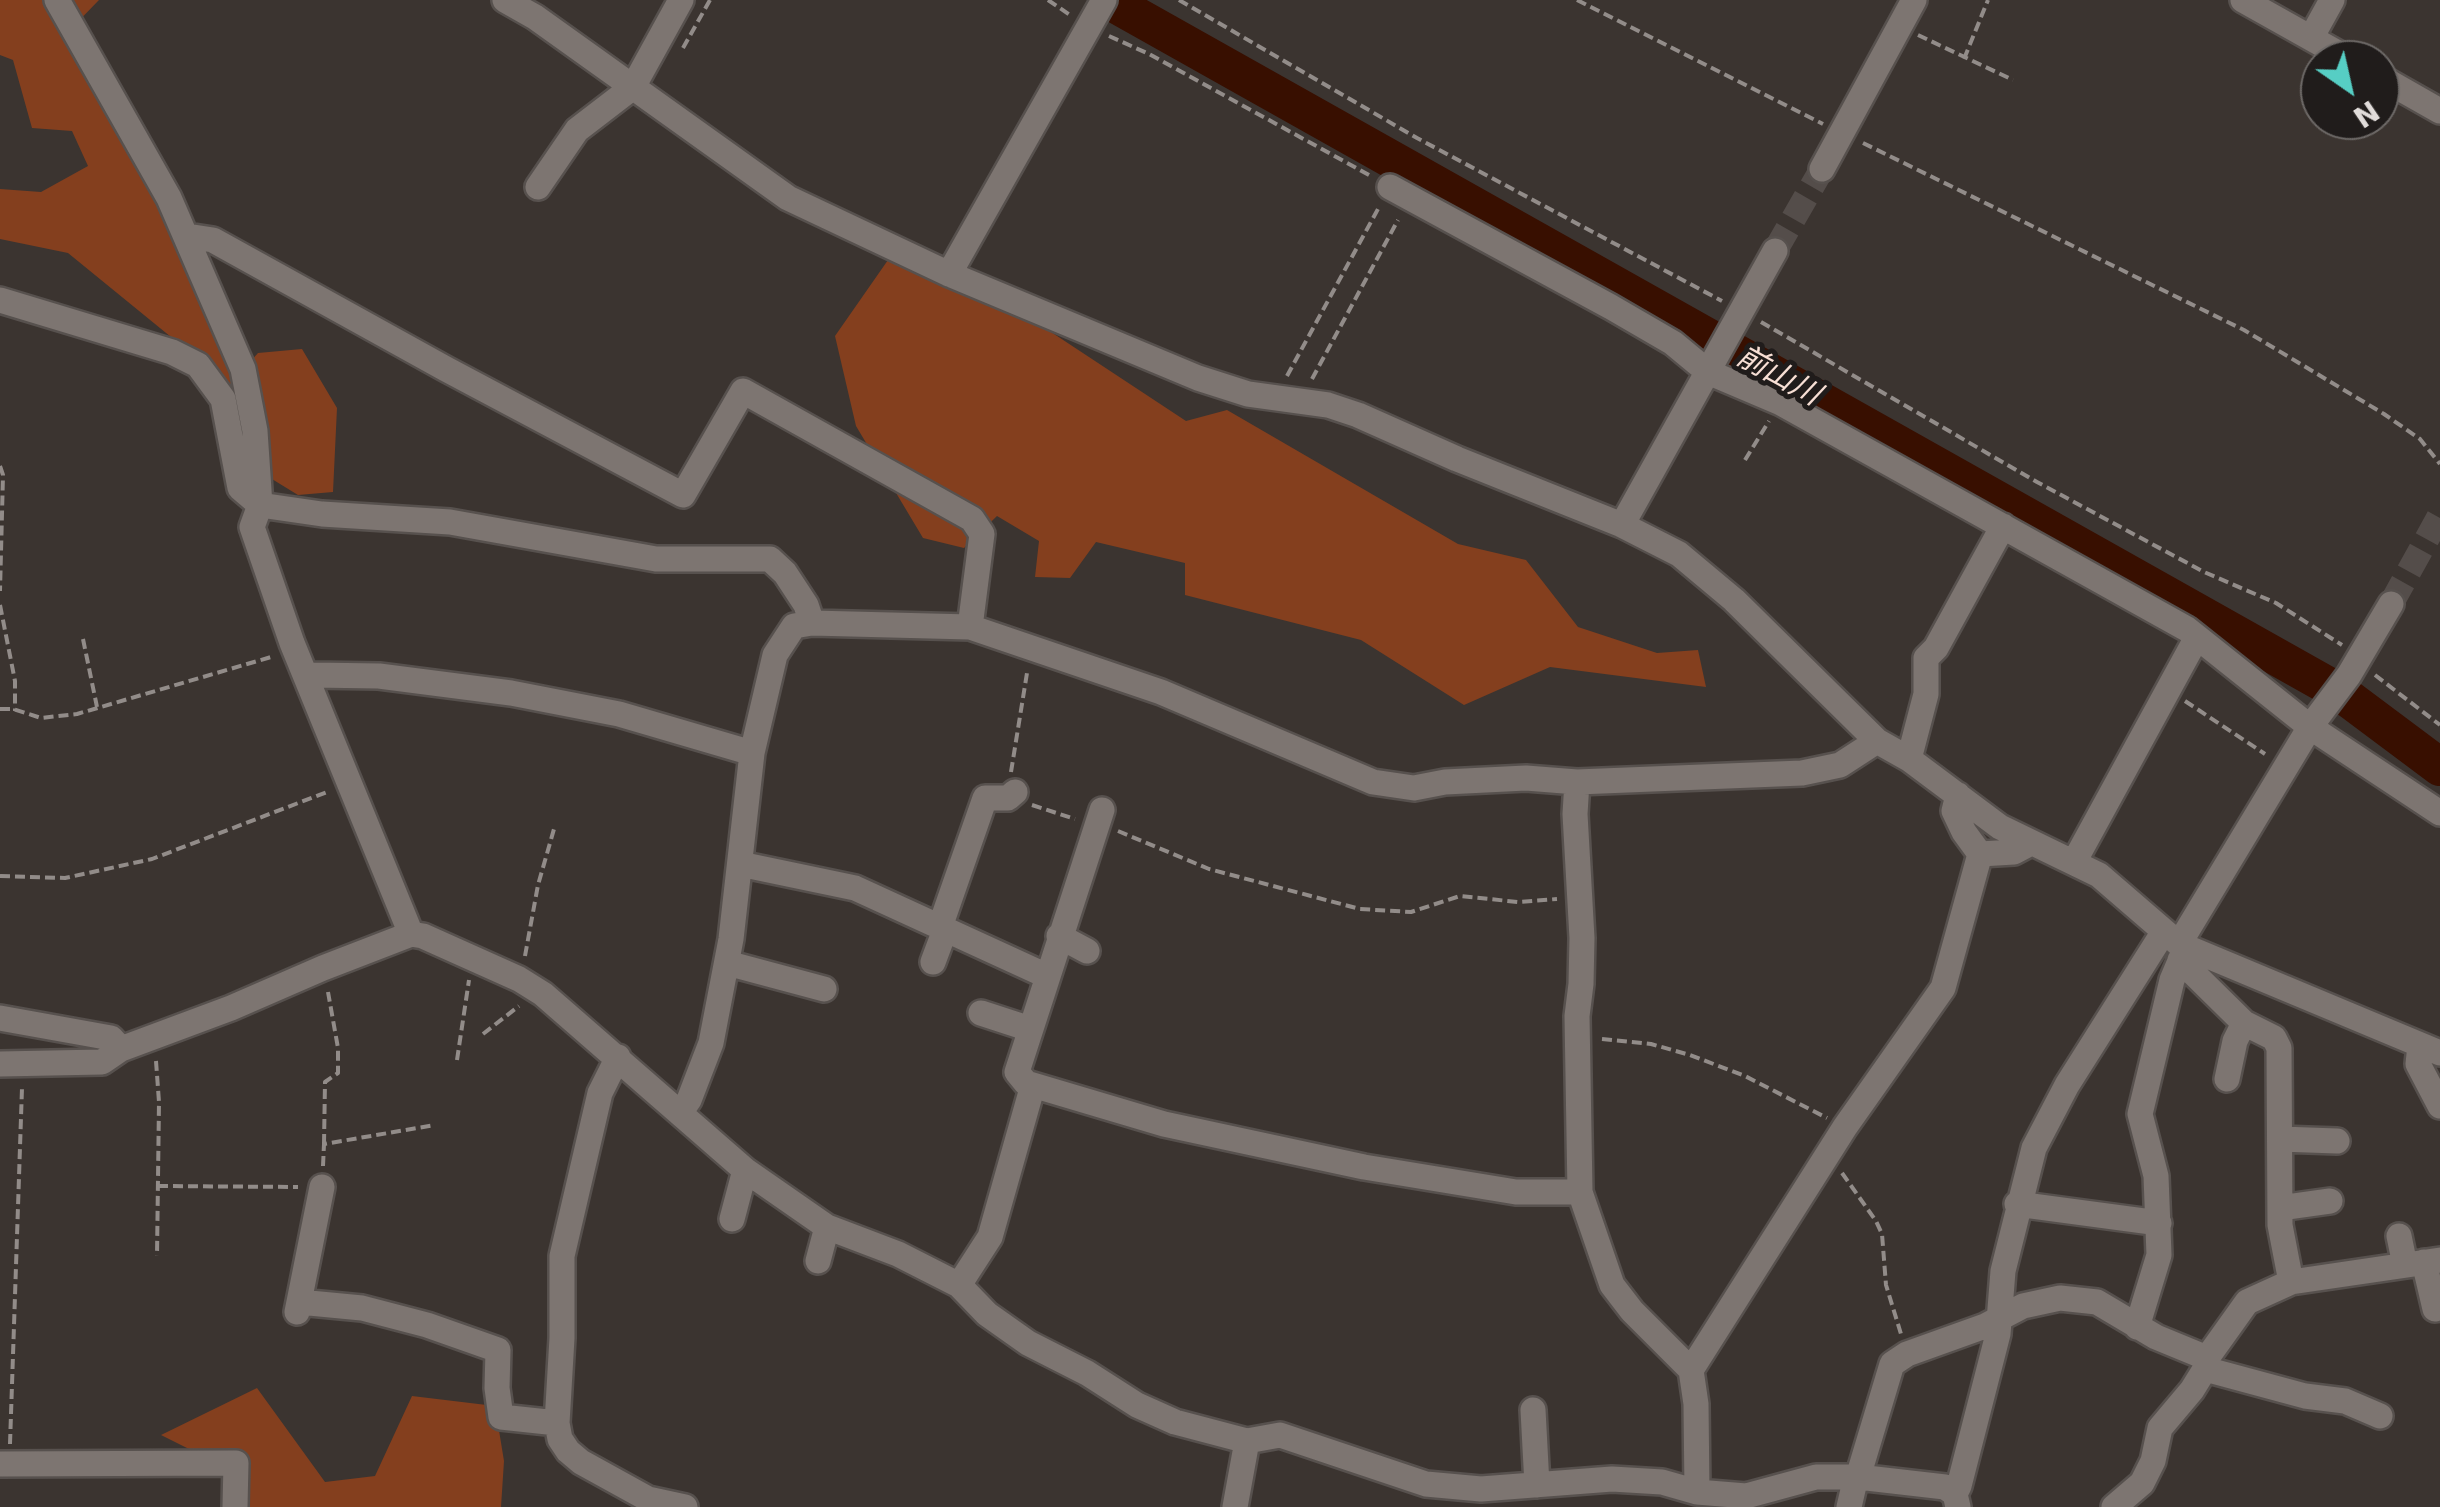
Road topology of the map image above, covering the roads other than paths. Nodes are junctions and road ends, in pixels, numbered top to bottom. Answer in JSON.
{"nodes":[{"id":1,"x":57,"y":0,"type":"edge"},
{"id":2,"x":505,"y":0,"type":"edge"},
{"id":3,"x":682,"y":0,"type":"edge"},
{"id":4,"x":1914,"y":0,"type":"edge"},
{"id":5,"x":2243,"y":0,"type":"edge"},
{"id":6,"x":2332,"y":0,"type":"edge"},
{"id":7,"x":1095,"y":15,"type":"edge"},
{"id":8,"x":2311,"y":38,"type":"junction"},
{"id":9,"x":2315,"y":40,"type":"edge"},
{"id":10,"x":633,"y":88,"type":"junction"},
{"id":11,"x":2400,"y":88,"type":"edge"},
{"id":12,"x":2440,"y":111,"type":"edge"},
{"id":13,"x":1822,"y":169,"type":"tunnel mouth"},
{"id":14,"x":538,"y":187,"type":"dead end"},
{"id":15,"x":1400,"y":193,"type":"road end"},
{"id":16,"x":187,"y":236,"type":"junction"},
{"id":17,"x":1774,"y":251,"type":"tunnel mouth"},
{"id":18,"x":948,"y":274,"type":"junction"},
{"id":19,"x":0,"y":300,"type":"edge"},
{"id":20,"x":1712,"y":366,"type":"junction"},
{"id":21,"x":260,"y":506,"type":"junction"},
{"id":22,"x":1622,"y":525,"type":"junction"},
{"id":23,"x":2003,"y":526,"type":"junction"},
{"id":24,"x":2390,"y":604,"type":"tunnel mouth"},
{"id":25,"x":812,"y":623,"type":"junction"},
{"id":26,"x":970,"y":627,"type":"junction"},
{"id":27,"x":2196,"y":639,"type":"junction"},
{"id":28,"x":307,"y":678,"type":"junction"},
{"id":29,"x":2313,"y":724,"type":"junction"},
{"id":30,"x":1877,"y":741,"type":"junction"},
{"id":31,"x":752,"y":753,"type":"junction"},
{"id":32,"x":1909,"y":759,"type":"junction"},
{"id":33,"x":1577,"y":782,"type":"junction"},
{"id":34,"x":1015,"y":792,"type":"road end"},
{"id":35,"x":1958,"y":795,"type":"junction"},
{"id":36,"x":2440,"y":813,"type":"edge"},
{"id":37,"x":1099,"y":816,"type":"road end"},
{"id":38,"x":2031,"y":843,"type":"junction"},
{"id":39,"x":1980,"y":854,"type":"junction"},
{"id":40,"x":2074,"y":862,"type":"junction"},
{"id":41,"x":740,"y":864,"type":"junction"},
{"id":42,"x":942,"y":929,"type":"junction"},
{"id":43,"x":411,"y":934,"type":"junction"},
{"id":44,"x":1060,"y":936,"type":"junction"},
{"id":45,"x":2177,"y":946,"type":"junction"},
{"id":46,"x":1088,"y":952,"type":"dead end"},
{"id":47,"x":933,"y":962,"type":"dead end"},
{"id":48,"x":727,"y":963,"type":"junction"},
{"id":49,"x":1047,"y":976,"type":"junction"},
{"id":50,"x":824,"y":990,"type":"dead end"},
{"id":51,"x":982,"y":1014,"type":"dead end"},
{"id":52,"x":0,"y":1018,"type":"edge"},
{"id":53,"x":2244,"y":1024,"type":"junction"},
{"id":54,"x":1030,"y":1029,"type":"junction"},
{"id":55,"x":2274,"y":1038,"type":"junction"},
{"id":56,"x":2302,"y":1038,"type":"dead end"},
{"id":57,"x":120,"y":1049,"type":"junction"},
{"id":58,"x":2430,"y":1049,"type":"edge"},
{"id":59,"x":618,"y":1057,"type":"junction"},
{"id":60,"x":11,"y":1064,"type":"edge"},
{"id":61,"x":2227,"y":1080,"type":"dead end"},
{"id":62,"x":1033,"y":1086,"type":"junction"},
{"id":63,"x":2440,"y":1106,"type":"edge"},
{"id":64,"x":680,"y":1113,"type":"junction"},
{"id":65,"x":2280,"y":1139,"type":"junction"},
{"id":66,"x":2337,"y":1141,"type":"dead end"},
{"id":67,"x":745,"y":1170,"type":"junction"},
{"id":68,"x":322,"y":1187,"type":"road end"},
{"id":69,"x":1580,"y":1192,"type":"junction"},
{"id":70,"x":2330,"y":1201,"type":"dead end"},
{"id":71,"x":2017,"y":1204,"type":"junction"},
{"id":72,"x":2280,"y":1208,"type":"junction"},
{"id":73,"x":732,"y":1219,"type":"dead end"},
{"id":74,"x":2159,"y":1222,"type":"junction"},
{"id":75,"x":827,"y":1227,"type":"junction"},
{"id":76,"x":2399,"y":1236,"type":"dead end"},
{"id":77,"x":818,"y":1261,"type":"dead end"},
{"id":78,"x":2423,"y":1262,"type":"edge"},
{"id":79,"x":2290,"y":1282,"type":"junction"},
{"id":80,"x":959,"y":1286,"type":"junction"},
{"id":81,"x":2435,"y":1309,"type":"dead end"},
{"id":82,"x":1999,"y":1320,"type":"junction"},
{"id":83,"x":2137,"y":1327,"type":"junction"},
{"id":84,"x":2206,"y":1364,"type":"junction"},
{"id":85,"x":1691,"y":1370,"type":"junction"},
{"id":86,"x":1533,"y":1410,"type":"dead end"},
{"id":87,"x":2380,"y":1416,"type":"dead end"},
{"id":88,"x":557,"y":1423,"type":"junction"},
{"id":89,"x":1247,"y":1441,"type":"junction"},
{"id":90,"x":5,"y":1464,"type":"edge"},
{"id":91,"x":1857,"y":1477,"type":"junction"},
{"id":92,"x":1697,"y":1492,"type":"junction"},
{"id":93,"x":1521,"y":1493,"type":"edge"},
{"id":94,"x":1956,"y":1501,"type":"edge"},
{"id":95,"x":1746,"y":1502,"type":"edge"},
{"id":96,"x":235,"y":1507,"type":"edge"},
{"id":97,"x":686,"y":1507,"type":"edge"},
{"id":98,"x":1235,"y":1507,"type":"edge"},
{"id":99,"x":1849,"y":1507,"type":"edge"},
{"id":100,"x":2114,"y":1507,"type":"edge"}],
"edges":[{"from":1,"to":16,"type":"street"},
{"from":2,"to":10,"type":"street"},
{"from":3,"to":10,"type":"street"},
{"from":4,"to":13,"type":"street"},
{"from":5,"to":8,"type":"street"},
{"from":6,"to":8,"type":"street"},
{"from":7,"to":18,"type":"street"},
{"from":8,"to":9,"type":"street"},
{"from":10,"to":14,"type":"street"},
{"from":10,"to":18,"type":"street"},
{"from":11,"to":12,"type":"street"},
{"from":15,"to":20,"type":"street"},
{"from":16,"to":21,"type":"street"},
{"from":16,"to":26,"type":"street"},
{"from":17,"to":20,"type":"street"},
{"from":18,"to":22,"type":"street"},
{"from":19,"to":21,"type":"street"},
{"from":20,"to":22,"type":"street"},
{"from":20,"to":23,"type":"street"},
{"from":21,"to":25,"type":"street"},
{"from":21,"to":28,"type":"street"},
{"from":22,"to":30,"type":"street"},
{"from":23,"to":27,"type":"street"},
{"from":23,"to":32,"type":"street"},
{"from":24,"to":29,"type":"street"},
{"from":25,"to":26,"type":"street"},
{"from":25,"to":31,"type":"street"},
{"from":26,"to":33,"type":"street"},
{"from":27,"to":29,"type":"street"},
{"from":27,"to":40,"type":"street"},
{"from":28,"to":31,"type":"street"},
{"from":28,"to":43,"type":"street"},
{"from":29,"to":36,"type":"street"},
{"from":29,"to":45,"type":"street"},
{"from":30,"to":32,"type":"street"},
{"from":30,"to":33,"type":"street"},
{"from":31,"to":41,"type":"street"},
{"from":32,"to":35,"type":"street"},
{"from":33,"to":69,"type":"street"},
{"from":34,"to":42,"type":"street"},
{"from":35,"to":38,"type":"street"},
{"from":35,"to":39,"type":"street"},
{"from":37,"to":44,"type":"street"},
{"from":38,"to":39,"type":"street"},
{"from":38,"to":40,"type":"street"},
{"from":39,"to":85,"type":"street"},
{"from":40,"to":45,"type":"street"},
{"from":41,"to":42,"type":"street"},
{"from":41,"to":48,"type":"street"},
{"from":42,"to":47,"type":"street"},
{"from":42,"to":49,"type":"street"},
{"from":43,"to":57,"type":"street"},
{"from":43,"to":59,"type":"street"},
{"from":44,"to":46,"type":"street"},
{"from":44,"to":49,"type":"street"},
{"from":45,"to":53,"type":"street"},
{"from":45,"to":58,"type":"street"},
{"from":45,"to":71,"type":"street"},
{"from":45,"to":74,"type":"street"},
{"from":48,"to":50,"type":"street"},
{"from":48,"to":64,"type":"street"},
{"from":49,"to":54,"type":"street"},
{"from":51,"to":54,"type":"street"},
{"from":52,"to":57,"type":"street"},
{"from":53,"to":55,"type":"street"},
{"from":53,"to":61,"type":"street"},
{"from":54,"to":62,"type":"street"},
{"from":55,"to":56,"type":"street"},
{"from":55,"to":65,"type":"street"},
{"from":57,"to":60,"type":"street"},
{"from":58,"to":63,"type":"street"},
{"from":59,"to":64,"type":"street"},
{"from":59,"to":88,"type":"street"},
{"from":62,"to":69,"type":"street"},
{"from":62,"to":80,"type":"street"},
{"from":64,"to":67,"type":"street"},
{"from":65,"to":66,"type":"street"},
{"from":65,"to":72,"type":"street"},
{"from":67,"to":73,"type":"street"},
{"from":67,"to":75,"type":"street"},
{"from":68,"to":88,"type":"street"},
{"from":69,"to":85,"type":"street"},
{"from":70,"to":72,"type":"street"},
{"from":71,"to":74,"type":"street"},
{"from":71,"to":82,"type":"street"},
{"from":72,"to":79,"type":"street"},
{"from":74,"to":83,"type":"street"},
{"from":75,"to":77,"type":"street"},
{"from":75,"to":80,"type":"street"},
{"from":76,"to":78,"type":"street"},
{"from":78,"to":79,"type":"street"},
{"from":78,"to":81,"type":"street"},
{"from":79,"to":84,"type":"street"},
{"from":80,"to":89,"type":"street"},
{"from":82,"to":83,"type":"street"},
{"from":82,"to":91,"type":"street"},
{"from":82,"to":94,"type":"street"},
{"from":83,"to":84,"type":"street"},
{"from":84,"to":87,"type":"street"},
{"from":84,"to":100,"type":"street"},
{"from":85,"to":92,"type":"street"},
{"from":86,"to":93,"type":"street"},
{"from":88,"to":97,"type":"street"},
{"from":89,"to":93,"type":"street"},
{"from":89,"to":98,"type":"street"},
{"from":90,"to":96,"type":"street"},
{"from":91,"to":94,"type":"street"},
{"from":91,"to":95,"type":"street"},
{"from":91,"to":99,"type":"street"},
{"from":92,"to":93,"type":"street"},
{"from":92,"to":95,"type":"street"}]}
